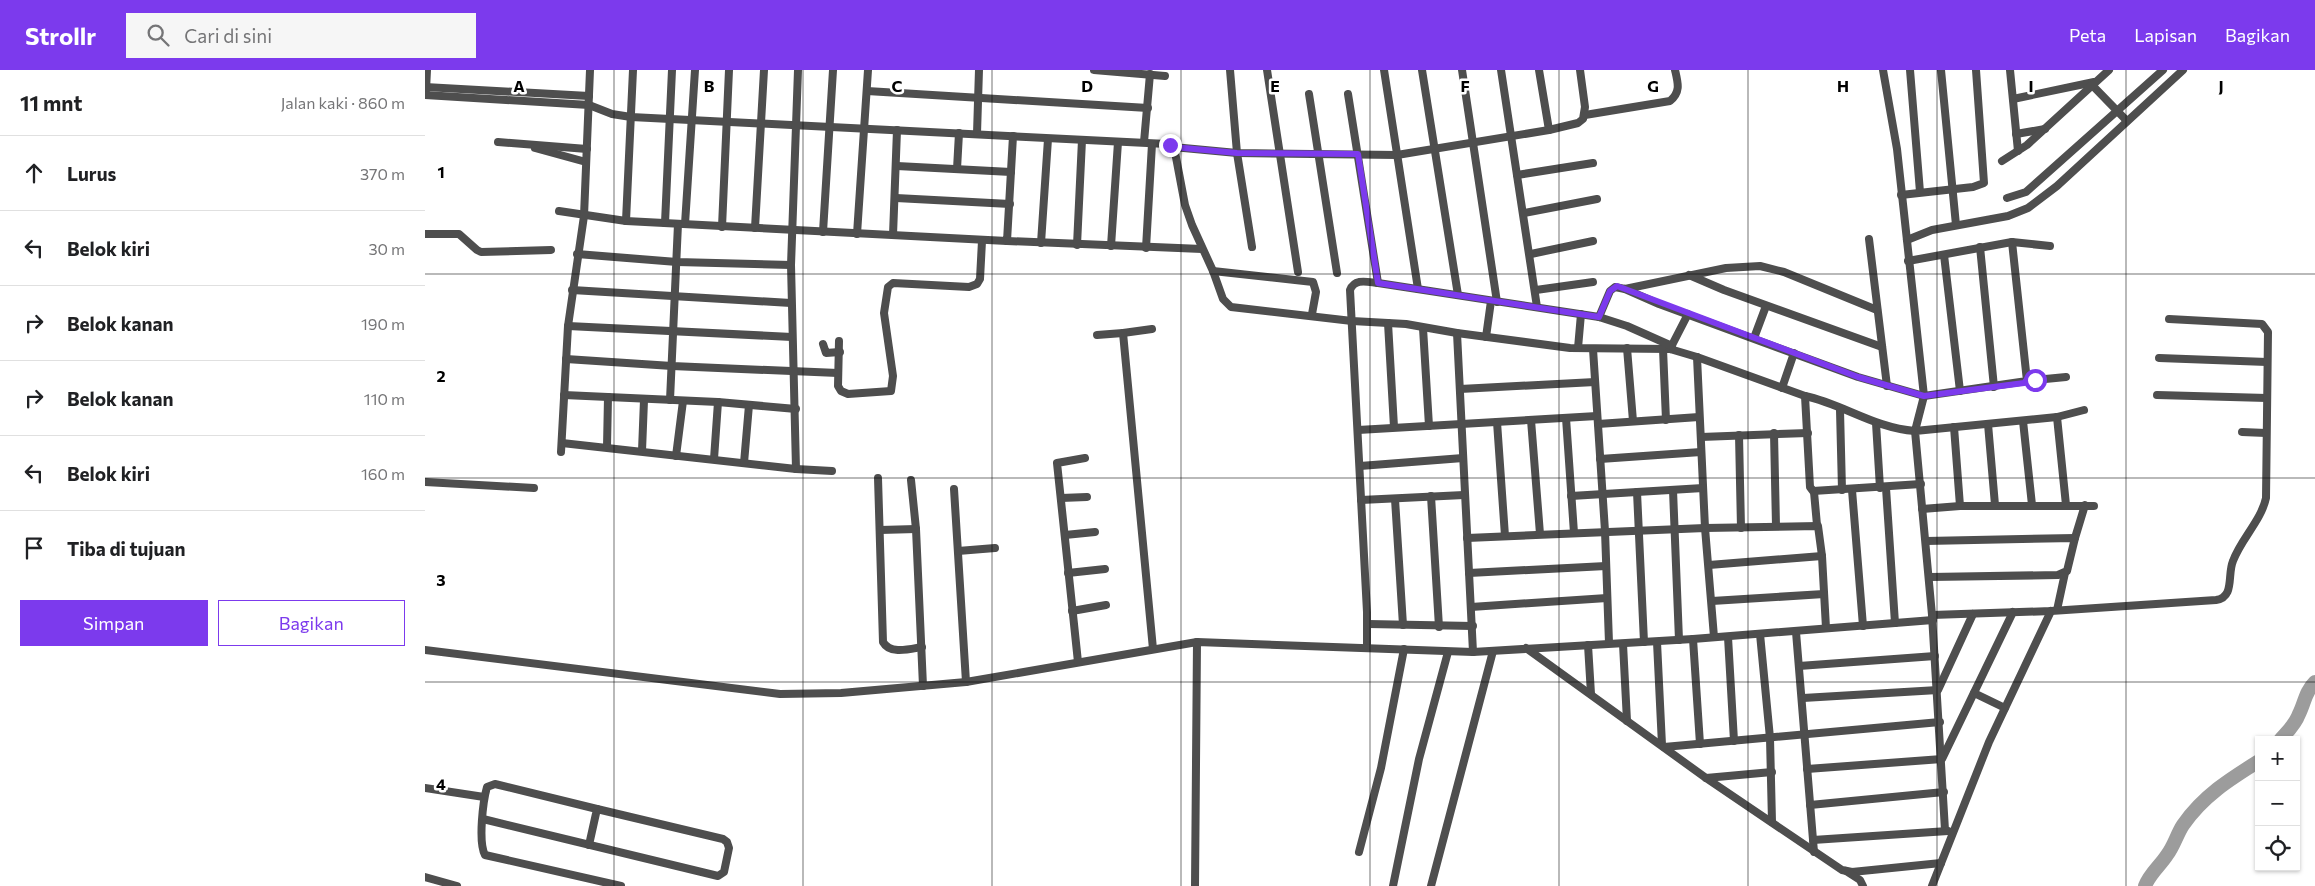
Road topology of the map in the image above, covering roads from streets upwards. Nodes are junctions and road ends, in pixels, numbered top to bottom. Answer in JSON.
{"nodes":[{"id":1,"x":427,"y":70,"type":"edge"},
{"id":2,"x":590,"y":70,"type":"edge"},
{"id":3,"x":633,"y":70,"type":"edge"},
{"id":4,"x":673,"y":70,"type":"edge"},
{"id":5,"x":695,"y":70,"type":"edge"},
{"id":6,"x":729,"y":70,"type":"edge"},
{"id":7,"x":764,"y":70,"type":"edge"},
{"id":8,"x":797,"y":70,"type":"edge"},
{"id":9,"x":833,"y":70,"type":"edge"},
{"id":10,"x":868,"y":70,"type":"edge"},
{"id":11,"x":979,"y":70,"type":"edge"},
{"id":12,"x":1094,"y":70,"type":"edge"},
{"id":13,"x":1229,"y":70,"type":"edge"},
{"id":14,"x":1267,"y":70,"type":"edge"},
{"id":15,"x":1384,"y":70,"type":"edge"},
{"id":16,"x":1422,"y":70,"type":"edge"},
{"id":17,"x":1462,"y":70,"type":"edge"},
{"id":18,"x":1501,"y":70,"type":"edge"},
{"id":19,"x":1539,"y":70,"type":"edge"},
{"id":20,"x":1580,"y":70,"type":"edge"},
{"id":21,"x":1675,"y":70,"type":"edge"},
{"id":22,"x":1883,"y":70,"type":"edge"},
{"id":23,"x":1910,"y":70,"type":"edge"},
{"id":24,"x":1941,"y":70,"type":"edge"},
{"id":25,"x":1976,"y":70,"type":"edge"},
{"id":26,"x":2010,"y":70,"type":"edge"},
{"id":27,"x":2109,"y":70,"type":"edge"},
{"id":28,"x":2163,"y":70,"type":"edge"},
{"id":29,"x":2183,"y":70,"type":"edge"},
{"id":30,"x":1140,"y":71,"type":"edge"},
{"id":31,"x":1150,"y":74,"type":"junction"},
{"id":32,"x":1165,"y":76,"type":"dead end"},
{"id":33,"x":2094,"y":84,"type":"junction"},
{"id":34,"x":487,"y":90,"type":"junction"},
{"id":35,"x":425,"y":91,"type":"edge"},
{"id":36,"x":867,"y":91,"type":"junction"},
{"id":37,"x":461,"y":93,"type":"junction"},
{"id":38,"x":1309,"y":94,"type":"dead end"},
{"id":39,"x":1348,"y":94,"type":"dead end"},
{"id":40,"x":979,"y":98,"type":"junction"},
{"id":41,"x":487,"y":99,"type":"junction"},
{"id":42,"x":2013,"y":99,"type":"junction"},
{"id":43,"x":589,"y":101,"type":"junction"},
{"id":44,"x":1148,"y":108,"type":"junction"},
{"id":45,"x":2117,"y":110,"type":"junction"},
{"id":46,"x":1585,"y":115,"type":"junction"},
{"id":47,"x":631,"y":117,"type":"junction"},
{"id":48,"x":668,"y":119,"type":"junction"},
{"id":49,"x":691,"y":120,"type":"junction"},
{"id":50,"x":2127,"y":120,"type":"junction"},
{"id":51,"x":725,"y":122,"type":"junction"},
{"id":52,"x":761,"y":123,"type":"junction"},
{"id":53,"x":794,"y":125,"type":"junction"},
{"id":54,"x":828,"y":125,"type":"junction"},
{"id":55,"x":863,"y":127,"type":"junction"},
{"id":56,"x":2045,"y":129,"type":"junction"},
{"id":57,"x":897,"y":130,"type":"junction"},
{"id":58,"x":1549,"y":130,"type":"junction"},
{"id":59,"x":959,"y":133,"type":"junction"},
{"id":60,"x":977,"y":134,"type":"junction"},
{"id":61,"x":2016,"y":134,"type":"junction"},
{"id":62,"x":1511,"y":135,"type":"junction"},
{"id":63,"x":1013,"y":136,"type":"junction"},
{"id":64,"x":1048,"y":139,"type":"junction"},
{"id":65,"x":1082,"y":140,"type":"junction"},
{"id":66,"x":497,"y":142,"type":"dead end"},
{"id":67,"x":1118,"y":142,"type":"junction"},
{"id":68,"x":1473,"y":142,"type":"junction"},
{"id":69,"x":1148,"y":143,"type":"junction"},
{"id":70,"x":531,"y":146,"type":"junction"},
{"id":71,"x":1173,"y":147,"type":"junction"},
{"id":72,"x":587,"y":149,"type":"junction"},
{"id":73,"x":1435,"y":149,"type":"junction"},
{"id":74,"x":2018,"y":152,"type":"junction"},
{"id":75,"x":1233,"y":153,"type":"junction"},
{"id":76,"x":1280,"y":153,"type":"junction"},
{"id":77,"x":1358,"y":154,"type":"junction"},
{"id":78,"x":1319,"y":155,"type":"junction"},
{"id":79,"x":1397,"y":155,"type":"junction"},
{"id":80,"x":2002,"y":161,"type":"dead end"},
{"id":81,"x":586,"y":162,"type":"junction"},
{"id":82,"x":1593,"y":163,"type":"dead end"},
{"id":83,"x":897,"y":166,"type":"junction"},
{"id":84,"x":957,"y":169,"type":"junction"},
{"id":85,"x":1011,"y":172,"type":"junction"},
{"id":86,"x":1517,"y":175,"type":"junction"},
{"id":87,"x":1953,"y":189,"type":"junction"},
{"id":88,"x":1920,"y":192,"type":"junction"},
{"id":89,"x":1901,"y":195,"type":"junction"},
{"id":90,"x":896,"y":198,"type":"junction"},
{"id":91,"x":2007,"y":198,"type":"dead end"},
{"id":92,"x":1597,"y":199,"type":"dead end"},
{"id":93,"x":1010,"y":204,"type":"junction"},
{"id":94,"x":559,"y":211,"type":"dead end"},
{"id":95,"x":1524,"y":213,"type":"junction"},
{"id":96,"x":584,"y":216,"type":"junction"},
{"id":97,"x":626,"y":221,"type":"junction"},
{"id":98,"x":665,"y":223,"type":"junction"},
{"id":99,"x":682,"y":224,"type":"junction"},
{"id":100,"x":722,"y":226,"type":"junction"},
{"id":101,"x":1956,"y":226,"type":"junction"},
{"id":102,"x":755,"y":228,"type":"junction"},
{"id":103,"x":791,"y":231,"type":"junction"},
{"id":104,"x":823,"y":232,"type":"junction"},
{"id":105,"x":425,"y":234,"type":"edge"},
{"id":106,"x":857,"y":234,"type":"junction"},
{"id":107,"x":893,"y":235,"type":"junction"},
{"id":108,"x":1869,"y":239,"type":"dead end"},
{"id":109,"x":1907,"y":240,"type":"junction"},
{"id":110,"x":982,"y":241,"type":"junction"},
{"id":111,"x":1007,"y":241,"type":"junction"},
{"id":112,"x":1593,"y":241,"type":"dead end"},
{"id":113,"x":2012,"y":242,"type":"junction"},
{"id":114,"x":1041,"y":243,"type":"junction"},
{"id":115,"x":1077,"y":245,"type":"junction"},
{"id":116,"x":1111,"y":246,"type":"junction"},
{"id":117,"x":2050,"y":246,"type":"dead end"},
{"id":118,"x":1252,"y":247,"type":"dead end"},
{"id":119,"x":1980,"y":247,"type":"junction"},
{"id":120,"x":1146,"y":248,"type":"junction"},
{"id":121,"x":1202,"y":249,"type":"junction"},
{"id":122,"x":551,"y":250,"type":"dead end"},
{"id":123,"x":577,"y":254,"type":"junction"},
{"id":124,"x":1531,"y":254,"type":"junction"},
{"id":125,"x":1945,"y":255,"type":"junction"},
{"id":126,"x":1908,"y":261,"type":"junction"},
{"id":127,"x":677,"y":262,"type":"junction"},
{"id":128,"x":791,"y":265,"type":"junction"},
{"id":129,"x":1213,"y":271,"type":"junction"},
{"id":130,"x":1298,"y":272,"type":"dead end"},
{"id":131,"x":1337,"y":272,"type":"dead end"},
{"id":132,"x":1689,"y":275,"type":"junction"},
{"id":133,"x":1593,"y":282,"type":"dead end"},
{"id":134,"x":1378,"y":283,"type":"junction"},
{"id":135,"x":1418,"y":288,"type":"junction"},
{"id":136,"x":1625,"y":289,"type":"junction"},
{"id":137,"x":572,"y":290,"type":"junction"},
{"id":138,"x":1536,"y":290,"type":"junction"},
{"id":139,"x":1458,"y":295,"type":"junction"},
{"id":140,"x":674,"y":296,"type":"junction"},
{"id":141,"x":1494,"y":301,"type":"junction"},
{"id":142,"x":791,"y":303,"type":"junction"},
{"id":143,"x":1765,"y":306,"type":"junction"},
{"id":144,"x":1537,"y":307,"type":"junction"},
{"id":145,"x":1877,"y":310,"type":"junction"},
{"id":146,"x":1312,"y":314,"type":"junction"},
{"id":147,"x":1581,"y":314,"type":"junction"},
{"id":148,"x":1688,"y":314,"type":"junction"},
{"id":149,"x":1599,"y":317,"type":"junction"},
{"id":150,"x":2169,"y":319,"type":"dead end"},
{"id":151,"x":1352,"y":321,"type":"junction"},
{"id":152,"x":1388,"y":323,"type":"junction"},
{"id":153,"x":568,"y":326,"type":"junction"},
{"id":154,"x":1423,"y":328,"type":"junction"},
{"id":155,"x":1152,"y":329,"type":"dead end"},
{"id":156,"x":674,"y":330,"type":"junction"},
{"id":157,"x":1123,"y":333,"type":"junction"},
{"id":158,"x":1457,"y":334,"type":"junction"},
{"id":159,"x":1097,"y":335,"type":"dead end"},
{"id":160,"x":792,"y":337,"type":"junction"},
{"id":161,"x":1486,"y":337,"type":"junction"},
{"id":162,"x":1754,"y":338,"type":"junction"},
{"id":163,"x":839,"y":341,"type":"dead end"},
{"id":164,"x":823,"y":344,"type":"dead end"},
{"id":165,"x":1578,"y":348,"type":"junction"},
{"id":166,"x":1627,"y":348,"type":"junction"},
{"id":167,"x":1668,"y":348,"type":"junction"},
{"id":168,"x":1882,"y":348,"type":"junction"},
{"id":169,"x":1593,"y":349,"type":"junction"},
{"id":170,"x":840,"y":352,"type":"junction"},
{"id":171,"x":1794,"y":353,"type":"junction"},
{"id":172,"x":1697,"y":356,"type":"junction"},
{"id":173,"x":2159,"y":358,"type":"dead end"},
{"id":174,"x":566,"y":359,"type":"junction"},
{"id":175,"x":2267,"y":362,"type":"junction"},
{"id":176,"x":672,"y":366,"type":"junction"},
{"id":177,"x":794,"y":372,"type":"junction"},
{"id":178,"x":839,"y":373,"type":"junction"},
{"id":179,"x":2066,"y":377,"type":"dead end"},
{"id":180,"x":2028,"y":378,"type":"junction"},
{"id":181,"x":1595,"y":382,"type":"junction"},
{"id":182,"x":1887,"y":386,"type":"junction"},
{"id":183,"x":1994,"y":387,"type":"junction"},
{"id":184,"x":1783,"y":388,"type":"junction"},
{"id":185,"x":1460,"y":389,"type":"junction"},
{"id":186,"x":1960,"y":391,"type":"junction"},
{"id":187,"x":564,"y":395,"type":"junction"},
{"id":188,"x":2157,"y":395,"type":"dead end"},
{"id":189,"x":1805,"y":396,"type":"junction"},
{"id":190,"x":1924,"y":396,"type":"junction"},
{"id":191,"x":608,"y":397,"type":"junction"},
{"id":192,"x":2267,"y":398,"type":"junction"},
{"id":193,"x":644,"y":400,"type":"junction"},
{"id":194,"x":669,"y":400,"type":"junction"},
{"id":195,"x":683,"y":401,"type":"junction"},
{"id":196,"x":717,"y":402,"type":"junction"},
{"id":197,"x":749,"y":405,"type":"junction"},
{"id":198,"x":796,"y":409,"type":"junction"},
{"id":199,"x":1840,"y":410,"type":"junction"},
{"id":200,"x":2084,"y":410,"type":"dead end"},
{"id":201,"x":1699,"y":417,"type":"junction"},
{"id":202,"x":2057,"y":417,"type":"junction"},
{"id":203,"x":1566,"y":418,"type":"junction"},
{"id":204,"x":1531,"y":420,"type":"junction"},
{"id":205,"x":1598,"y":420,"type":"junction"},
{"id":206,"x":1665,"y":420,"type":"junction"},
{"id":207,"x":1633,"y":421,"type":"junction"},
{"id":208,"x":2023,"y":421,"type":"junction"},
{"id":209,"x":1497,"y":422,"type":"junction"},
{"id":210,"x":1876,"y":422,"type":"junction"},
{"id":211,"x":1461,"y":424,"type":"junction"},
{"id":212,"x":1989,"y":424,"type":"junction"},
{"id":213,"x":1429,"y":426,"type":"junction"},
{"id":214,"x":1394,"y":427,"type":"junction"},
{"id":215,"x":1954,"y":427,"type":"junction"},
{"id":216,"x":1358,"y":430,"type":"junction"},
{"id":217,"x":1915,"y":431,"type":"junction"},
{"id":218,"x":1774,"y":432,"type":"junction"},
{"id":219,"x":2242,"y":432,"type":"dead end"},
{"id":220,"x":1807,"y":433,"type":"junction"},
{"id":221,"x":2265,"y":433,"type":"junction"},
{"id":222,"x":1739,"y":435,"type":"junction"},
{"id":223,"x":1701,"y":437,"type":"junction"},
{"id":224,"x":562,"y":443,"type":"junction"},
{"id":225,"x":607,"y":447,"type":"junction"},
{"id":226,"x":642,"y":451,"type":"junction"},
{"id":227,"x":561,"y":452,"type":"dead end"},
{"id":228,"x":1701,"y":452,"type":"junction"},
{"id":229,"x":676,"y":456,"type":"junction"},
{"id":230,"x":1085,"y":458,"type":"dead end"},
{"id":231,"x":1463,"y":458,"type":"junction"},
{"id":232,"x":714,"y":459,"type":"junction"},
{"id":233,"x":1600,"y":459,"type":"junction"},
{"id":234,"x":744,"y":463,"type":"junction"},
{"id":235,"x":1360,"y":466,"type":"junction"},
{"id":236,"x":796,"y":469,"type":"junction"},
{"id":237,"x":831,"y":471,"type":"dead end"},
{"id":238,"x":878,"y":478,"type":"dead end"},
{"id":239,"x":911,"y":480,"type":"dead end"},
{"id":240,"x":425,"y":482,"type":"edge"},
{"id":241,"x":1921,"y":484,"type":"junction"},
{"id":242,"x":534,"y":488,"type":"dead end"},
{"id":243,"x":1703,"y":488,"type":"junction"},
{"id":244,"x":1883,"y":488,"type":"junction"},
{"id":245,"x":954,"y":489,"type":"dead end"},
{"id":246,"x":1673,"y":490,"type":"junction"},
{"id":247,"x":1842,"y":490,"type":"junction"},
{"id":248,"x":1852,"y":490,"type":"junction"},
{"id":249,"x":1637,"y":492,"type":"junction"},
{"id":250,"x":1814,"y":492,"type":"junction"},
{"id":251,"x":1464,"y":495,"type":"junction"},
{"id":252,"x":1603,"y":495,"type":"junction"},
{"id":253,"x":1087,"y":496,"type":"dead end"},
{"id":254,"x":1431,"y":496,"type":"junction"},
{"id":255,"x":1571,"y":496,"type":"junction"},
{"id":256,"x":1061,"y":498,"type":"junction"},
{"id":257,"x":1395,"y":499,"type":"junction"},
{"id":258,"x":1361,"y":500,"type":"junction"},
{"id":259,"x":1995,"y":505,"type":"junction"},
{"id":260,"x":2031,"y":505,"type":"junction"},
{"id":261,"x":2066,"y":505,"type":"junction"},
{"id":262,"x":2085,"y":505,"type":"junction"},
{"id":263,"x":1960,"y":506,"type":"junction"},
{"id":264,"x":2094,"y":506,"type":"dead end"},
{"id":265,"x":1922,"y":509,"type":"junction"},
{"id":266,"x":1817,"y":525,"type":"junction"},
{"id":267,"x":1776,"y":526,"type":"junction"},
{"id":268,"x":1705,"y":528,"type":"junction"},
{"id":269,"x":1741,"y":528,"type":"junction"},
{"id":270,"x":916,"y":529,"type":"junction"},
{"id":271,"x":1676,"y":529,"type":"junction"},
{"id":272,"x":880,"y":530,"type":"junction"},
{"id":273,"x":1639,"y":530,"type":"junction"},
{"id":274,"x":1605,"y":531,"type":"junction"},
{"id":275,"x":1095,"y":532,"type":"dead end"},
{"id":276,"x":1574,"y":533,"type":"junction"},
{"id":277,"x":1540,"y":534,"type":"junction"},
{"id":278,"x":1065,"y":535,"type":"junction"},
{"id":279,"x":1505,"y":536,"type":"junction"},
{"id":280,"x":1467,"y":538,"type":"junction"},
{"id":281,"x":2075,"y":538,"type":"junction"},
{"id":282,"x":1926,"y":540,"type":"junction"},
{"id":283,"x":995,"y":548,"type":"dead end"},
{"id":284,"x":958,"y":551,"type":"junction"},
{"id":285,"x":1822,"y":556,"type":"junction"},
{"id":286,"x":1709,"y":565,"type":"junction"},
{"id":287,"x":1606,"y":566,"type":"junction"},
{"id":288,"x":1105,"y":569,"type":"dead end"},
{"id":289,"x":1068,"y":573,"type":"junction"},
{"id":290,"x":1469,"y":573,"type":"junction"},
{"id":291,"x":2065,"y":573,"type":"junction"},
{"id":292,"x":1930,"y":577,"type":"junction"},
{"id":293,"x":1824,"y":594,"type":"junction"},
{"id":294,"x":1607,"y":598,"type":"junction"},
{"id":295,"x":1712,"y":601,"type":"junction"},
{"id":296,"x":1106,"y":605,"type":"dead end"},
{"id":297,"x":1471,"y":607,"type":"junction"},
{"id":298,"x":2054,"y":610,"type":"junction"},
{"id":299,"x":1072,"y":611,"type":"junction"},
{"id":300,"x":2013,"y":612,"type":"junction"},
{"id":301,"x":1973,"y":614,"type":"junction"},
{"id":302,"x":1933,"y":618,"type":"junction"},
{"id":303,"x":1895,"y":623,"type":"junction"},
{"id":304,"x":1368,"y":624,"type":"junction"},
{"id":305,"x":1403,"y":625,"type":"junction"},
{"id":306,"x":1439,"y":626,"type":"junction"},
{"id":307,"x":1473,"y":626,"type":"junction"},
{"id":308,"x":1863,"y":626,"type":"junction"},
{"id":309,"x":1826,"y":628,"type":"junction"},
{"id":310,"x":1796,"y":632,"type":"junction"},
{"id":311,"x":1760,"y":634,"type":"junction"},
{"id":312,"x":1714,"y":637,"type":"junction"},
{"id":313,"x":1727,"y":637,"type":"junction"},
{"id":314,"x":1679,"y":640,"type":"junction"},
{"id":315,"x":1693,"y":640,"type":"junction"},
{"id":316,"x":1197,"y":642,"type":"junction"},
{"id":317,"x":1644,"y":642,"type":"junction"},
{"id":318,"x":1657,"y":642,"type":"junction"},
{"id":319,"x":1609,"y":643,"type":"junction"},
{"id":320,"x":1623,"y":644,"type":"junction"},
{"id":321,"x":1588,"y":645,"type":"junction"},
{"id":322,"x":1367,"y":646,"type":"junction"},
{"id":323,"x":922,"y":647,"type":"junction"},
{"id":324,"x":1526,"y":648,"type":"junction"},
{"id":325,"x":1153,"y":649,"type":"junction"},
{"id":326,"x":1404,"y":649,"type":"junction"},
{"id":327,"x":425,"y":650,"type":"edge"},
{"id":328,"x":1493,"y":651,"type":"junction"},
{"id":329,"x":1448,"y":652,"type":"junction"},
{"id":330,"x":1473,"y":652,"type":"junction"},
{"id":331,"x":1935,"y":656,"type":"junction"},
{"id":332,"x":1078,"y":662,"type":"junction"},
{"id":333,"x":1799,"y":666,"type":"junction"},
{"id":334,"x":966,"y":682,"type":"junction"},
{"id":335,"x":923,"y":686,"type":"junction"},
{"id":336,"x":1938,"y":690,"type":"junction"},
{"id":337,"x":1974,"y":693,"type":"junction"},
{"id":338,"x":1591,"y":694,"type":"junction"},
{"id":339,"x":1803,"y":698,"type":"junction"},
{"id":340,"x":2005,"y":708,"type":"junction"},
{"id":341,"x":1627,"y":721,"type":"junction"},
{"id":342,"x":1940,"y":722,"type":"junction"},
{"id":343,"x":1805,"y":735,"type":"junction"},
{"id":344,"x":1770,"y":738,"type":"junction"},
{"id":345,"x":1733,"y":741,"type":"junction"},
{"id":346,"x":1700,"y":744,"type":"junction"},
{"id":347,"x":1663,"y":746,"type":"junction"},
{"id":348,"x":1942,"y":759,"type":"junction"},
{"id":349,"x":1807,"y":770,"type":"junction"},
{"id":350,"x":1772,"y":772,"type":"junction"},
{"id":351,"x":1706,"y":778,"type":"junction"},
{"id":352,"x":425,"y":788,"type":"edge"},
{"id":353,"x":1943,"y":792,"type":"junction"},
{"id":354,"x":484,"y":797,"type":"junction"},
{"id":355,"x":1810,"y":805,"type":"junction"},
{"id":356,"x":597,"y":809,"type":"junction"},
{"id":357,"x":483,"y":819,"type":"junction"},
{"id":358,"x":1772,"y":822,"type":"junction"},
{"id":359,"x":1945,"y":830,"type":"junction"},
{"id":360,"x":1954,"y":831,"type":"junction"},
{"id":361,"x":1813,"y":840,"type":"junction"},
{"id":362,"x":589,"y":845,"type":"junction"},
{"id":363,"x":1359,"y":852,"type":"dead end"},
{"id":364,"x":1815,"y":852,"type":"junction"},
{"id":365,"x":1941,"y":863,"type":"junction"},
{"id":366,"x":1846,"y":871,"type":"junction"},
{"id":367,"x":425,"y":877,"type":"edge"},
{"id":368,"x":457,"y":886,"type":"edge"},
{"id":369,"x":621,"y":886,"type":"edge"},
{"id":370,"x":1195,"y":886,"type":"edge"},
{"id":371,"x":1393,"y":886,"type":"edge"},
{"id":372,"x":1431,"y":886,"type":"edge"},
{"id":373,"x":1863,"y":886,"type":"edge"},
{"id":374,"x":1932,"y":886,"type":"edge"}],
"edges":[{"from":1,"to":35,"type":"street"},
{"from":2,"to":43,"type":"street"},
{"from":3,"to":47,"type":"street"},
{"from":4,"to":48,"type":"street"},
{"from":5,"to":49,"type":"street"},
{"from":6,"to":51,"type":"street"},
{"from":7,"to":52,"type":"street"},
{"from":8,"to":53,"type":"street"},
{"from":9,"to":54,"type":"street"},
{"from":10,"to":36,"type":"street"},
{"from":11,"to":40,"type":"street"},
{"from":12,"to":30,"type":"street"},
{"from":13,"to":75,"type":"street"},
{"from":14,"to":76,"type":"street"},
{"from":15,"to":79,"type":"street"},
{"from":16,"to":73,"type":"street"},
{"from":17,"to":68,"type":"street"},
{"from":18,"to":62,"type":"street"},
{"from":19,"to":58,"type":"street"},
{"from":20,"to":46,"type":"street"},
{"from":21,"to":46,"type":"street"},
{"from":22,"to":89,"type":"street"},
{"from":23,"to":88,"type":"street"},
{"from":24,"to":87,"type":"street"},
{"from":25,"to":87,"type":"street"},
{"from":26,"to":42,"type":"street"},
{"from":27,"to":33,"type":"street"},
{"from":28,"to":45,"type":"street"},
{"from":29,"to":50,"type":"street"},
{"from":30,"to":31,"type":"street"},
{"from":31,"to":32,"type":"street"},
{"from":31,"to":44,"type":"street"},
{"from":33,"to":42,"type":"street"},
{"from":33,"to":45,"type":"street"},
{"from":33,"to":56,"type":"street"},
{"from":34,"to":37,"type":"street"},
{"from":34,"to":41,"type":"street"},
{"from":34,"to":43,"type":"street"},
{"from":35,"to":37,"type":"street"},
{"from":36,"to":40,"type":"street"},
{"from":36,"to":55,"type":"street"},
{"from":37,"to":41,"type":"street"},
{"from":38,"to":78,"type":"street"},
{"from":39,"to":77,"type":"street"},
{"from":40,"to":44,"type":"street"},
{"from":40,"to":60,"type":"street"},
{"from":41,"to":43,"type":"street"},
{"from":42,"to":61,"type":"street"},
{"from":43,"to":47,"type":"street"},
{"from":43,"to":72,"type":"street"},
{"from":44,"to":69,"type":"street"},
{"from":45,"to":50,"type":"street"},
{"from":45,"to":91,"type":"street"},
{"from":46,"to":58,"type":"street"},
{"from":47,"to":48,"type":"street"},
{"from":47,"to":97,"type":"street"},
{"from":48,"to":49,"type":"street"},
{"from":48,"to":98,"type":"street"},
{"from":49,"to":51,"type":"street"},
{"from":49,"to":99,"type":"street"},
{"from":50,"to":101,"type":"street"},
{"from":51,"to":52,"type":"street"},
{"from":51,"to":100,"type":"street"},
{"from":52,"to":53,"type":"street"},
{"from":52,"to":102,"type":"street"},
{"from":53,"to":54,"type":"street"},
{"from":53,"to":103,"type":"street"},
{"from":54,"to":55,"type":"street"},
{"from":54,"to":104,"type":"street"},
{"from":55,"to":57,"type":"street"},
{"from":55,"to":106,"type":"street"},
{"from":56,"to":61,"type":"street"},
{"from":56,"to":74,"type":"street"},
{"from":57,"to":59,"type":"street"},
{"from":57,"to":83,"type":"street"},
{"from":58,"to":62,"type":"street"},
{"from":59,"to":60,"type":"street"},
{"from":59,"to":84,"type":"street"},
{"from":60,"to":63,"type":"street"},
{"from":61,"to":74,"type":"street"},
{"from":62,"to":68,"type":"street"},
{"from":62,"to":86,"type":"street"},
{"from":63,"to":64,"type":"street"},
{"from":63,"to":85,"type":"street"},
{"from":64,"to":65,"type":"street"},
{"from":64,"to":114,"type":"street"},
{"from":65,"to":67,"type":"street"},
{"from":65,"to":115,"type":"street"},
{"from":66,"to":70,"type":"street"},
{"from":67,"to":69,"type":"street"},
{"from":67,"to":116,"type":"street"},
{"from":68,"to":73,"type":"street"},
{"from":68,"to":141,"type":"street"},
{"from":69,"to":71,"type":"street"},
{"from":69,"to":120,"type":"street"},
{"from":70,"to":72,"type":"street"},
{"from":70,"to":81,"type":"street"},
{"from":71,"to":75,"type":"street"},
{"from":71,"to":121,"type":"street"},
{"from":72,"to":81,"type":"street"},
{"from":73,"to":79,"type":"street"},
{"from":73,"to":139,"type":"street"},
{"from":74,"to":80,"type":"street"},
{"from":75,"to":76,"type":"street"},
{"from":75,"to":118,"type":"street"},
{"from":76,"to":78,"type":"street"},
{"from":76,"to":130,"type":"street"},
{"from":77,"to":78,"type":"street"},
{"from":77,"to":79,"type":"street"},
{"from":77,"to":134,"type":"street"},
{"from":78,"to":131,"type":"street"},
{"from":79,"to":135,"type":"street"},
{"from":81,"to":96,"type":"street"},
{"from":82,"to":86,"type":"street"},
{"from":83,"to":84,"type":"street"},
{"from":83,"to":90,"type":"street"},
{"from":84,"to":85,"type":"street"},
{"from":85,"to":93,"type":"street"},
{"from":86,"to":95,"type":"street"},
{"from":87,"to":88,"type":"street"},
{"from":87,"to":101,"type":"street"},
{"from":88,"to":89,"type":"street"},
{"from":89,"to":109,"type":"street"},
{"from":90,"to":93,"type":"street"},
{"from":90,"to":107,"type":"street"},
{"from":92,"to":95,"type":"street"},
{"from":93,"to":111,"type":"street"},
{"from":94,"to":96,"type":"street"},
{"from":95,"to":124,"type":"street"},
{"from":96,"to":97,"type":"street"},
{"from":96,"to":123,"type":"street"},
{"from":97,"to":98,"type":"street"},
{"from":98,"to":99,"type":"street"},
{"from":99,"to":100,"type":"street"},
{"from":99,"to":127,"type":"street"},
{"from":100,"to":102,"type":"street"},
{"from":101,"to":109,"type":"street"},
{"from":102,"to":103,"type":"street"},
{"from":103,"to":104,"type":"street"},
{"from":103,"to":128,"type":"street"},
{"from":104,"to":106,"type":"street"},
{"from":105,"to":122,"type":"street"},
{"from":106,"to":107,"type":"street"},
{"from":107,"to":110,"type":"street"},
{"from":108,"to":145,"type":"street"},
{"from":109,"to":126,"type":"street"},
{"from":110,"to":111,"type":"street"},
{"from":110,"to":178,"type":"street"},
{"from":111,"to":114,"type":"street"},
{"from":112,"to":124,"type":"street"},
{"from":113,"to":117,"type":"street"},
{"from":113,"to":119,"type":"street"},
{"from":113,"to":180,"type":"street"},
{"from":114,"to":115,"type":"street"},
{"from":115,"to":116,"type":"street"},
{"from":116,"to":120,"type":"street"},
{"from":119,"to":125,"type":"street"},
{"from":119,"to":183,"type":"street"},
{"from":120,"to":121,"type":"street"},
{"from":121,"to":129,"type":"street"},
{"from":123,"to":127,"type":"street"},
{"from":123,"to":137,"type":"street"},
{"from":124,"to":138,"type":"street"},
{"from":125,"to":126,"type":"street"},
{"from":125,"to":186,"type":"street"},
{"from":126,"to":190,"type":"street"},
{"from":127,"to":128,"type":"street"},
{"from":127,"to":140,"type":"street"},
{"from":128,"to":142,"type":"street"},
{"from":129,"to":146,"type":"street"},
{"from":129,"to":146,"type":"street"},
{"from":132,"to":136,"type":"street"},
{"from":132,"to":143,"type":"street"},
{"from":132,"to":145,"type":"street"},
{"from":133,"to":138,"type":"street"},
{"from":134,"to":135,"type":"street"},
{"from":134,"to":151,"type":"street"},
{"from":135,"to":139,"type":"street"},
{"from":136,"to":148,"type":"street"},
{"from":136,"to":149,"type":"street"},
{"from":137,"to":140,"type":"street"},
{"from":137,"to":153,"type":"street"},
{"from":138,"to":144,"type":"street"},
{"from":139,"to":141,"type":"street"},
{"from":140,"to":142,"type":"street"},
{"from":140,"to":156,"type":"street"},
{"from":141,"to":144,"type":"street"},
{"from":141,"to":161,"type":"street"},
{"from":142,"to":160,"type":"street"},
{"from":143,"to":162,"type":"street"},
{"from":143,"to":168,"type":"street"},
{"from":144,"to":147,"type":"street"},
{"from":145,"to":168,"type":"street"},
{"from":146,"to":151,"type":"street"},
{"from":147,"to":149,"type":"street"},
{"from":147,"to":165,"type":"street"},
{"from":148,"to":162,"type":"street"},
{"from":148,"to":167,"type":"street"},
{"from":149,"to":167,"type":"street"},
{"from":150,"to":175,"type":"street"},
{"from":151,"to":152,"type":"street"},
{"from":151,"to":216,"type":"street"},
{"from":152,"to":154,"type":"street"},
{"from":152,"to":214,"type":"street"},
{"from":153,"to":156,"type":"street"},
{"from":153,"to":174,"type":"street"},
{"from":154,"to":158,"type":"street"},
{"from":154,"to":213,"type":"street"},
{"from":155,"to":157,"type":"street"},
{"from":156,"to":160,"type":"street"},
{"from":156,"to":176,"type":"street"},
{"from":157,"to":159,"type":"street"},
{"from":157,"to":325,"type":"street"},
{"from":158,"to":161,"type":"street"},
{"from":158,"to":185,"type":"street"},
{"from":160,"to":177,"type":"street"},
{"from":161,"to":165,"type":"street"},
{"from":162,"to":171,"type":"street"},
{"from":163,"to":170,"type":"street"},
{"from":164,"to":170,"type":"street"},
{"from":165,"to":169,"type":"street"},
{"from":166,"to":167,"type":"street"},
{"from":166,"to":169,"type":"street"},
{"from":166,"to":207,"type":"street"},
{"from":167,"to":172,"type":"street"},
{"from":167,"to":206,"type":"street"},
{"from":168,"to":182,"type":"street"},
{"from":169,"to":181,"type":"street"},
{"from":170,"to":178,"type":"street"},
{"from":171,"to":182,"type":"street"},
{"from":171,"to":184,"type":"street"},
{"from":172,"to":184,"type":"street"},
{"from":172,"to":201,"type":"street"},
{"from":173,"to":175,"type":"street"},
{"from":174,"to":176,"type":"street"},
{"from":174,"to":187,"type":"street"},
{"from":175,"to":192,"type":"street"},
{"from":176,"to":177,"type":"street"},
{"from":176,"to":194,"type":"street"},
{"from":177,"to":178,"type":"street"},
{"from":177,"to":198,"type":"street"},
{"from":179,"to":180,"type":"street"},
{"from":180,"to":183,"type":"street"},
{"from":181,"to":185,"type":"street"},
{"from":181,"to":205,"type":"street"},
{"from":182,"to":190,"type":"street"},
{"from":183,"to":186,"type":"street"},
{"from":184,"to":189,"type":"street"},
{"from":185,"to":211,"type":"street"},
{"from":186,"to":190,"type":"street"},
{"from":187,"to":191,"type":"street"},
{"from":187,"to":224,"type":"street"},
{"from":188,"to":192,"type":"street"},
{"from":189,"to":199,"type":"street"},
{"from":189,"to":220,"type":"street"},
{"from":190,"to":217,"type":"street"},
{"from":191,"to":193,"type":"street"},
{"from":191,"to":225,"type":"street"},
{"from":192,"to":221,"type":"street"},
{"from":193,"to":194,"type":"street"},
{"from":193,"to":226,"type":"street"},
{"from":194,"to":195,"type":"street"},
{"from":195,"to":196,"type":"street"},
{"from":195,"to":229,"type":"street"},
{"from":196,"to":197,"type":"street"},
{"from":196,"to":232,"type":"street"},
{"from":197,"to":198,"type":"street"},
{"from":197,"to":234,"type":"street"},
{"from":198,"to":236,"type":"street"},
{"from":199,"to":210,"type":"street"},
{"from":199,"to":247,"type":"street"},
{"from":200,"to":202,"type":"street"},
{"from":201,"to":206,"type":"street"},
{"from":201,"to":223,"type":"street"},
{"from":202,"to":208,"type":"street"},
{"from":202,"to":261,"type":"street"},
{"from":203,"to":204,"type":"street"},
{"from":203,"to":205,"type":"street"},
{"from":203,"to":255,"type":"street"},
{"from":204,"to":209,"type":"street"},
{"from":204,"to":277,"type":"street"},
{"from":205,"to":207,"type":"street"},
{"from":205,"to":233,"type":"street"},
{"from":206,"to":207,"type":"street"},
{"from":208,"to":212,"type":"street"},
{"from":208,"to":260,"type":"street"},
{"from":209,"to":211,"type":"street"},
{"from":209,"to":279,"type":"street"},
{"from":210,"to":217,"type":"street"},
{"from":210,"to":244,"type":"street"},
{"from":211,"to":213,"type":"street"},
{"from":211,"to":231,"type":"street"},
{"from":212,"to":215,"type":"street"},
{"from":212,"to":259,"type":"street"},
{"from":213,"to":214,"type":"street"},
{"from":214,"to":216,"type":"street"},
{"from":215,"to":217,"type":"street"},
{"from":215,"to":263,"type":"street"},
{"from":216,"to":235,"type":"street"},
{"from":217,"to":241,"type":"street"},
{"from":218,"to":220,"type":"street"},
{"from":218,"to":222,"type":"street"},
{"from":218,"to":267,"type":"street"},
{"from":219,"to":221,"type":"street"},
{"from":220,"to":250,"type":"street"},
{"from":221,"to":298,"type":"street"},
{"from":222,"to":223,"type":"street"},
{"from":222,"to":269,"type":"street"},
{"from":223,"to":228,"type":"street"},
{"from":224,"to":225,"type":"street"},
{"from":224,"to":227,"type":"street"},
{"from":225,"to":226,"type":"street"},
{"from":226,"to":229,"type":"street"},
{"from":228,"to":233,"type":"street"},
{"from":228,"to":243,"type":"street"},
{"from":229,"to":232,"type":"street"},
{"from":230,"to":256,"type":"street"},
{"from":231,"to":235,"type":"street"},
{"from":231,"to":251,"type":"street"},
{"from":232,"to":234,"type":"street"},
{"from":233,"to":252,"type":"street"},
{"from":234,"to":236,"type":"street"},
{"from":235,"to":258,"type":"street"},
{"from":236,"to":237,"type":"street"},
{"from":238,"to":272,"type":"street"},
{"from":239,"to":270,"type":"street"},
{"from":240,"to":242,"type":"street"},
{"from":241,"to":244,"type":"street"},
{"from":241,"to":265,"type":"street"},
{"from":243,"to":246,"type":"street"},
{"from":243,"to":268,"type":"street"},
{"from":244,"to":248,"type":"street"},
{"from":244,"to":303,"type":"street"},
{"from":245,"to":284,"type":"street"},
{"from":246,"to":249,"type":"street"},
{"from":246,"to":271,"type":"street"},
{"from":247,"to":248,"type":"street"},
{"from":247,"to":250,"type":"street"},
{"from":248,"to":308,"type":"street"},
{"from":249,"to":252,"type":"street"},
{"from":249,"to":273,"type":"street"},
{"from":250,"to":266,"type":"street"},
{"from":251,"to":254,"type":"street"},
{"from":251,"to":280,"type":"street"},
{"from":252,"to":255,"type":"street"},
{"from":252,"to":274,"type":"street"},
{"from":253,"to":256,"type":"street"},
{"from":254,"to":257,"type":"street"},
{"from":254,"to":306,"type":"street"},
{"from":255,"to":276,"type":"street"},
{"from":256,"to":278,"type":"street"},
{"from":257,"to":258,"type":"street"},
{"from":257,"to":305,"type":"street"},
{"from":258,"to":304,"type":"street"},
{"from":259,"to":260,"type":"street"},
{"from":259,"to":263,"type":"street"},
{"from":260,"to":261,"type":"street"},
{"from":261,"to":262,"type":"street"},
{"from":262,"to":264,"type":"street"},
{"from":262,"to":281,"type":"street"},
{"from":263,"to":265,"type":"street"},
{"from":265,"to":282,"type":"street"},
{"from":266,"to":267,"type":"street"},
{"from":266,"to":285,"type":"street"},
{"from":267,"to":269,"type":"street"},
{"from":268,"to":269,"type":"street"},
{"from":268,"to":271,"type":"street"},
{"from":268,"to":286,"type":"street"},
{"from":270,"to":272,"type":"street"},
{"from":270,"to":323,"type":"street"},
{"from":271,"to":273,"type":"street"},
{"from":271,"to":314,"type":"street"},
{"from":272,"to":323,"type":"street"},
{"from":273,"to":274,"type":"street"},
{"from":273,"to":317,"type":"street"},
{"from":274,"to":276,"type":"street"},
{"from":274,"to":287,"type":"street"},
{"from":275,"to":278,"type":"street"},
{"from":276,"to":277,"type":"street"},
{"from":277,"to":279,"type":"street"},
{"from":278,"to":289,"type":"street"},
{"from":279,"to":280,"type":"street"},
{"from":280,"to":290,"type":"street"},
{"from":281,"to":282,"type":"street"},
{"from":281,"to":291,"type":"street"},
{"from":282,"to":292,"type":"street"},
{"from":283,"to":284,"type":"street"},
{"from":284,"to":334,"type":"street"},
{"from":285,"to":286,"type":"street"},
{"from":285,"to":293,"type":"street"},
{"from":286,"to":295,"type":"street"},
{"from":287,"to":290,"type":"street"},
{"from":287,"to":294,"type":"street"},
{"from":288,"to":289,"type":"street"},
{"from":289,"to":299,"type":"street"},
{"from":290,"to":297,"type":"street"},
{"from":291,"to":292,"type":"street"},
{"from":291,"to":298,"type":"street"},
{"from":292,"to":302,"type":"street"},
{"from":293,"to":295,"type":"street"},
{"from":293,"to":309,"type":"street"},
{"from":294,"to":297,"type":"street"},
{"from":294,"to":319,"type":"street"},
{"from":295,"to":312,"type":"street"},
{"from":296,"to":299,"type":"street"},
{"from":297,"to":307,"type":"street"},
{"from":298,"to":300,"type":"street"},
{"from":298,"to":340,"type":"street"},
{"from":299,"to":332,"type":"street"},
{"from":300,"to":301,"type":"street"},
{"from":300,"to":337,"type":"street"},
{"from":301,"to":302,"type":"street"},
{"from":301,"to":336,"type":"street"},
{"from":302,"to":303,"type":"street"},
{"from":302,"to":331,"type":"street"},
{"from":303,"to":308,"type":"street"},
{"from":304,"to":305,"type":"street"},
{"from":304,"to":322,"type":"street"},
{"from":305,"to":306,"type":"street"},
{"from":306,"to":307,"type":"street"},
{"from":307,"to":330,"type":"street"},
{"from":308,"to":309,"type":"street"},
{"from":309,"to":310,"type":"street"},
{"from":310,"to":311,"type":"street"},
{"from":310,"to":333,"type":"street"},
{"from":311,"to":313,"type":"street"},
{"from":311,"to":344,"type":"street"},
{"from":312,"to":313,"type":"street"},
{"from":312,"to":315,"type":"street"},
{"from":313,"to":345,"type":"street"},
{"from":314,"to":315,"type":"street"},
{"from":314,"to":318,"type":"street"},
{"from":315,"to":346,"type":"street"},
{"from":316,"to":322,"type":"street"},
{"from":316,"to":325,"type":"street"},
{"from":316,"to":370,"type":"street"},
{"from":317,"to":318,"type":"street"},
{"from":317,"to":320,"type":"street"},
{"from":318,"to":347,"type":"street"},
{"from":319,"to":320,"type":"street"},
{"from":319,"to":321,"type":"street"},
{"from":320,"to":341,"type":"street"},
{"from":321,"to":324,"type":"street"},
{"from":321,"to":338,"type":"street"},
{"from":322,"to":326,"type":"street"},
{"from":323,"to":335,"type":"street"},
{"from":324,"to":328,"type":"street"},
{"from":324,"to":338,"type":"street"},
{"from":325,"to":332,"type":"street"},
{"from":326,"to":329,"type":"street"},
{"from":326,"to":363,"type":"street"},
{"from":327,"to":335,"type":"street"},
{"from":328,"to":330,"type":"street"},
{"from":328,"to":372,"type":"street"},
{"from":329,"to":330,"type":"street"},
{"from":329,"to":371,"type":"street"},
{"from":331,"to":333,"type":"street"},
{"from":331,"to":336,"type":"street"},
{"from":332,"to":334,"type":"street"},
{"from":333,"to":339,"type":"street"},
{"from":334,"to":335,"type":"street"},
{"from":336,"to":339,"type":"street"},
{"from":336,"to":342,"type":"street"},
{"from":337,"to":340,"type":"street"},
{"from":337,"to":348,"type":"street"},
{"from":338,"to":341,"type":"street"},
{"from":339,"to":343,"type":"street"},
{"from":340,"to":360,"type":"street"},
{"from":341,"to":347,"type":"street"},
{"from":342,"to":343,"type":"street"},
{"from":342,"to":348,"type":"street"},
{"from":343,"to":344,"type":"street"},
{"from":343,"to":349,"type":"street"},
{"from":344,"to":345,"type":"street"},
{"from":344,"to":350,"type":"street"},
{"from":345,"to":346,"type":"street"},
{"from":346,"to":347,"type":"street"},
{"from":347,"to":351,"type":"street"},
{"from":348,"to":349,"type":"street"},
{"from":348,"to":353,"type":"street"},
{"from":349,"to":355,"type":"street"},
{"from":350,"to":351,"type":"street"},
{"from":350,"to":358,"type":"street"},
{"from":351,"to":358,"type":"street"},
{"from":352,"to":354,"type":"street"},
{"from":353,"to":355,"type":"street"},
{"from":353,"to":359,"type":"street"},
{"from":354,"to":356,"type":"street"},
{"from":354,"to":357,"type":"street"},
{"from":355,"to":361,"type":"street"},
{"from":356,"to":362,"type":"street"},
{"from":356,"to":362,"type":"street"},
{"from":357,"to":362,"type":"street"},
{"from":357,"to":369,"type":"street"},
{"from":358,"to":364,"type":"street"},
{"from":359,"to":360,"type":"street"},
{"from":359,"to":361,"type":"street"},
{"from":360,"to":365,"type":"street"},
{"from":361,"to":364,"type":"street"},
{"from":364,"to":366,"type":"street"},
{"from":365,"to":366,"type":"street"},
{"from":365,"to":374,"type":"street"},
{"from":366,"to":373,"type":"street"},
{"from":367,"to":368,"type":"street"}]}
